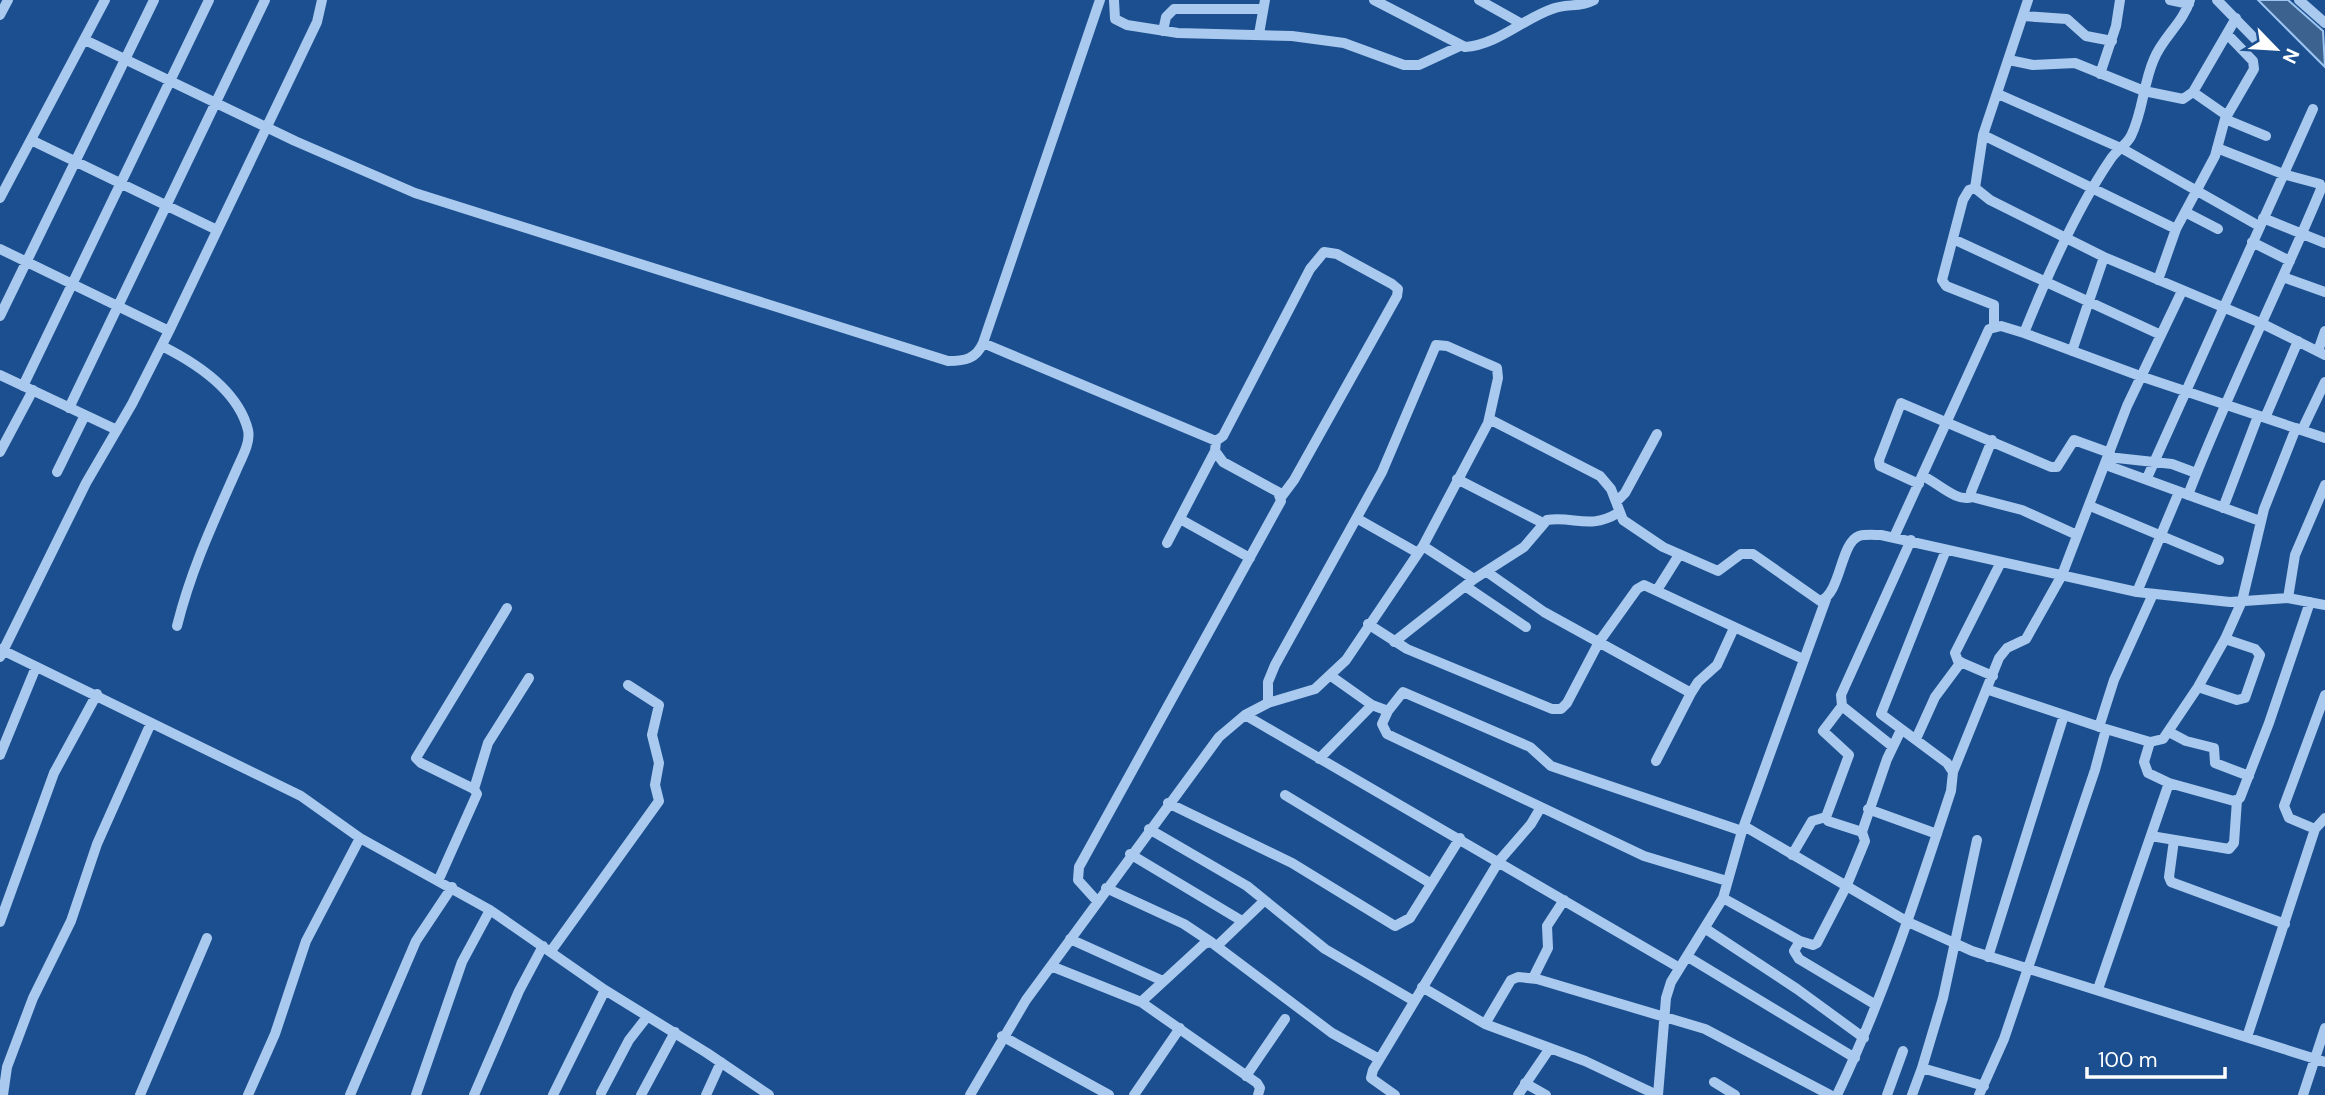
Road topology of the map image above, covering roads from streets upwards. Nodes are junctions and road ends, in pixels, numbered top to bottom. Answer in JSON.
{"nodes":[{"id":1,"x":8,"y":0,"type":"edge"},
{"id":2,"x":105,"y":0,"type":"edge"},
{"id":3,"x":154,"y":0,"type":"edge"},
{"id":4,"x":209,"y":0,"type":"edge"},
{"id":5,"x":265,"y":0,"type":"edge"},
{"id":6,"x":322,"y":0,"type":"edge"},
{"id":7,"x":1100,"y":0,"type":"edge"},
{"id":8,"x":1114,"y":0,"type":"edge"},
{"id":9,"x":1374,"y":0,"type":"edge"},
{"id":10,"x":1479,"y":0,"type":"edge"},
{"id":11,"x":1594,"y":0,"type":"edge"},
{"id":12,"x":2028,"y":0,"type":"edge"},
{"id":13,"x":2120,"y":0,"type":"edge"},
{"id":14,"x":2170,"y":0,"type":"edge"},
{"id":15,"x":2217,"y":0,"type":"edge"},
{"id":16,"x":2299,"y":0,"type":"edge"},
{"id":17,"x":2190,"y":2,"type":"edge"},
{"id":18,"x":1264,"y":5,"type":"edge"},
{"id":19,"x":0,"y":15,"type":"edge"},
{"id":20,"x":2023,"y":16,"type":"junction"},
{"id":21,"x":2236,"y":18,"type":"junction"},
{"id":22,"x":2325,"y":23,"type":"edge"},
{"id":23,"x":1522,"y":24,"type":"junction"},
{"id":24,"x":1163,"y":32,"type":"junction"},
{"id":25,"x":1259,"y":34,"type":"junction"},
{"id":26,"x":2227,"y":34,"type":"junction"},
{"id":27,"x":85,"y":40,"type":"junction"},
{"id":28,"x":2112,"y":41,"type":"junction"},
{"id":29,"x":2258,"y":42,"type":"dead end"},
{"id":30,"x":1460,"y":46,"type":"junction"},
{"id":31,"x":125,"y":60,"type":"junction"},
{"id":32,"x":2009,"y":60,"type":"junction"},
{"id":33,"x":2100,"y":74,"type":"junction"},
{"id":34,"x":170,"y":81,"type":"junction"},
{"id":35,"x":2144,"y":90,"type":"junction"},
{"id":36,"x":2193,"y":92,"type":"junction"},
{"id":37,"x":1998,"y":93,"type":"junction"},
{"id":38,"x":216,"y":103,"type":"junction"},
{"id":39,"x":2313,"y":109,"type":"dead end"},
{"id":40,"x":2226,"y":117,"type":"junction"},
{"id":41,"x":267,"y":128,"type":"junction"},
{"id":42,"x":1983,"y":135,"type":"junction"},
{"id":43,"x":2266,"y":136,"type":"dead end"},
{"id":44,"x":31,"y":140,"type":"junction"},
{"id":45,"x":2217,"y":148,"type":"junction"},
{"id":46,"x":2123,"y":149,"type":"junction"},
{"id":47,"x":76,"y":162,"type":"junction"},
{"id":48,"x":2283,"y":174,"type":"junction"},
{"id":49,"x":122,"y":184,"type":"junction"},
{"id":50,"x":2323,"y":185,"type":"edge"},
{"id":51,"x":2095,"y":187,"type":"junction"},
{"id":52,"x":1975,"y":188,"type":"junction"},
{"id":53,"x":2197,"y":190,"type":"junction"},
{"id":54,"x":0,"y":198,"type":"edge"},
{"id":55,"x":167,"y":206,"type":"junction"},
{"id":56,"x":2185,"y":212,"type":"junction"},
{"id":57,"x":2261,"y":222,"type":"junction"},
{"id":58,"x":2176,"y":229,"type":"junction"},
{"id":59,"x":2218,"y":229,"type":"dead end"},
{"id":60,"x":217,"y":230,"type":"junction"},
{"id":61,"x":2302,"y":232,"type":"junction"},
{"id":62,"x":2068,"y":238,"type":"junction"},
{"id":63,"x":1953,"y":239,"type":"junction"},
{"id":64,"x":2252,"y":243,"type":"junction"},
{"id":65,"x":2325,"y":243,"type":"edge"},
{"id":66,"x":0,"y":249,"type":"edge"},
{"id":67,"x":2104,"y":257,"type":"junction"},
{"id":68,"x":2290,"y":261,"type":"junction"},
{"id":69,"x":26,"y":262,"type":"junction"},
{"id":70,"x":2283,"y":277,"type":"junction"},
{"id":71,"x":2158,"y":280,"type":"junction"},
{"id":72,"x":2045,"y":282,"type":"junction"},
{"id":73,"x":73,"y":285,"type":"junction"},
{"id":74,"x":2324,"y":289,"type":"edge"},
{"id":75,"x":2182,"y":291,"type":"junction"},
{"id":76,"x":2087,"y":299,"type":"junction"},
{"id":77,"x":119,"y":307,"type":"junction"},
{"id":78,"x":2221,"y":309,"type":"junction"},
{"id":79,"x":0,"y":316,"type":"edge"},
{"id":80,"x":2263,"y":324,"type":"junction"},
{"id":81,"x":1994,"y":326,"type":"junction"},
{"id":82,"x":169,"y":331,"type":"junction"},
{"id":83,"x":2325,"y":331,"type":"edge"},
{"id":84,"x":2024,"y":332,"type":"junction"},
{"id":85,"x":2161,"y":335,"type":"junction"},
{"id":86,"x":2298,"y":341,"type":"junction"},
{"id":87,"x":983,"y":343,"type":"junction"},
{"id":88,"x":162,"y":346,"type":"junction"},
{"id":89,"x":2072,"y":351,"type":"junction"},
{"id":90,"x":2321,"y":353,"type":"edge"},
{"id":91,"x":0,"y":375,"type":"edge"},
{"id":92,"x":2140,"y":376,"type":"junction"},
{"id":93,"x":2325,"y":382,"type":"edge"},
{"id":94,"x":28,"y":388,"type":"junction"},
{"id":95,"x":2185,"y":391,"type":"junction"},
{"id":96,"x":2223,"y":403,"type":"junction"},
{"id":97,"x":69,"y":408,"type":"junction"},
{"id":98,"x":85,"y":415,"type":"junction"},
{"id":99,"x":2262,"y":417,"type":"junction"},
{"id":100,"x":1948,"y":422,"type":"junction"},
{"id":101,"x":1488,"y":423,"type":"junction"},
{"id":102,"x":2299,"y":429,"type":"junction"},
{"id":103,"x":117,"y":430,"type":"junction"},
{"id":104,"x":1657,"y":434,"type":"dead end"},
{"id":105,"x":2325,"y":438,"type":"edge"},
{"id":106,"x":1992,"y":440,"type":"junction"},
{"id":107,"x":1216,"y":446,"type":"junction"},
{"id":108,"x":0,"y":452,"type":"edge"},
{"id":109,"x":2108,"y":459,"type":"junction"},
{"id":110,"x":2154,"y":461,"type":"junction"},
{"id":111,"x":57,"y":472,"type":"dead end"},
{"id":112,"x":2196,"y":473,"type":"junction"},
{"id":113,"x":2147,"y":478,"type":"junction"},
{"id":114,"x":1457,"y":479,"type":"junction"},
{"id":115,"x":1921,"y":480,"type":"junction"},
{"id":116,"x":2325,"y":485,"type":"edge"},
{"id":117,"x":2183,"y":493,"type":"junction"},
{"id":118,"x":1282,"y":496,"type":"junction"},
{"id":119,"x":1972,"y":497,"type":"junction"},
{"id":120,"x":2090,"y":506,"type":"junction"},
{"id":121,"x":1617,"y":508,"type":"junction"},
{"id":122,"x":2223,"y":508,"type":"junction"},
{"id":123,"x":1180,"y":519,"type":"junction"},
{"id":124,"x":1357,"y":519,"type":"junction"},
{"id":125,"x":2260,"y":521,"type":"junction"},
{"id":126,"x":1543,"y":523,"type":"junction"},
{"id":127,"x":2159,"y":534,"type":"junction"},
{"id":128,"x":2077,"y":535,"type":"junction"},
{"id":129,"x":1894,"y":537,"type":"junction"},
{"id":130,"x":1911,"y":540,"type":"junction"},
{"id":131,"x":1167,"y":543,"type":"dead end"},
{"id":132,"x":1421,"y":549,"type":"junction"},
{"id":133,"x":1946,"y":550,"type":"junction"},
{"id":134,"x":1679,"y":555,"type":"junction"},
{"id":135,"x":1250,"y":558,"type":"junction"},
{"id":136,"x":2219,"y":559,"type":"dead end"},
{"id":137,"x":2001,"y":562,"type":"junction"},
{"id":138,"x":1487,"y":572,"type":"junction"},
{"id":139,"x":2062,"y":575,"type":"junction"},
{"id":140,"x":1469,"y":583,"type":"junction"},
{"id":141,"x":1657,"y":590,"type":"junction"},
{"id":142,"x":2137,"y":592,"type":"junction"},
{"id":143,"x":2153,"y":594,"type":"junction"},
{"id":144,"x":2288,"y":598,"type":"junction"},
{"id":145,"x":1826,"y":599,"type":"junction"},
{"id":146,"x":2242,"y":601,"type":"junction"},
{"id":147,"x":2310,"y":602,"type":"junction"},
{"id":148,"x":2325,"y":605,"type":"edge"},
{"id":149,"x":507,"y":608,"type":"dead end"},
{"id":150,"x":1368,"y":624,"type":"junction"},
{"id":151,"x":177,"y":626,"type":"dead end"},
{"id":152,"x":1526,"y":627,"type":"dead end"},
{"id":153,"x":1734,"y":628,"type":"junction"},
{"id":154,"x":2225,"y":639,"type":"junction"},
{"id":155,"x":1394,"y":642,"type":"junction"},
{"id":156,"x":1599,"y":642,"type":"junction"},
{"id":157,"x":1,"y":652,"type":"edge"},
{"id":158,"x":1803,"y":659,"type":"junction"},
{"id":159,"x":1961,"y":662,"type":"junction"},
{"id":160,"x":36,"y":667,"type":"junction"},
{"id":161,"x":1331,"y":676,"type":"junction"},
{"id":162,"x":1993,"y":676,"type":"junction"},
{"id":163,"x":529,"y":678,"type":"dead end"},
{"id":164,"x":628,"y":685,"type":"dead end"},
{"id":165,"x":2198,"y":687,"type":"junction"},
{"id":166,"x":1989,"y":690,"type":"junction"},
{"id":167,"x":1691,"y":693,"type":"junction"},
{"id":168,"x":97,"y":694,"type":"junction"},
{"id":169,"x":2325,"y":695,"type":"edge"},
{"id":170,"x":1268,"y":703,"type":"junction"},
{"id":171,"x":1371,"y":705,"type":"junction"},
{"id":172,"x":1842,"y":706,"type":"junction"},
{"id":173,"x":1388,"y":711,"type":"junction"},
{"id":174,"x":1245,"y":715,"type":"junction"},
{"id":175,"x":2064,"y":715,"type":"junction"},
{"id":176,"x":151,"y":723,"type":"junction"},
{"id":177,"x":2102,"y":728,"type":"junction"},
{"id":178,"x":1901,"y":730,"type":"junction"},
{"id":179,"x":2169,"y":732,"type":"junction"},
{"id":180,"x":1916,"y":739,"type":"junction"},
{"id":181,"x":2150,"y":742,"type":"junction"},
{"id":182,"x":1892,"y":746,"type":"junction"},
{"id":183,"x":0,"y":755,"type":"edge"},
{"id":184,"x":1319,"y":759,"type":"junction"},
{"id":185,"x":1656,"y":761,"type":"dead end"},
{"id":186,"x":1953,"y":772,"type":"junction"},
{"id":187,"x":2249,"y":776,"type":"junction"},
{"id":188,"x":2169,"y":783,"type":"junction"},
{"id":189,"x":474,"y":789,"type":"junction"},
{"id":190,"x":1285,"y":795,"type":"dead end"},
{"id":191,"x":2237,"y":800,"type":"junction"},
{"id":192,"x":1168,"y":803,"type":"junction"},
{"id":193,"x":2325,"y":806,"type":"edge"},
{"id":194,"x":1541,"y":807,"type":"junction"},
{"id":195,"x":1868,"y":809,"type":"junction"},
{"id":196,"x":1826,"y":817,"type":"junction"},
{"id":197,"x":2323,"y":818,"type":"edge"},
{"id":198,"x":1149,"y":829,"type":"junction"},
{"id":199,"x":1743,"y":829,"type":"junction"},
{"id":200,"x":2315,"y":829,"type":"junction"},
{"id":201,"x":1862,"y":832,"type":"junction"},
{"id":202,"x":1937,"y":834,"type":"junction"},
{"id":203,"x":2151,"y":836,"type":"junction"},
{"id":204,"x":360,"y":838,"type":"junction"},
{"id":205,"x":1460,"y":838,"type":"junction"},
{"id":206,"x":1977,"y":840,"type":"dead end"},
{"id":207,"x":2174,"y":840,"type":"junction"},
{"id":208,"x":1130,"y":854,"type":"junction"},
{"id":209,"x":1792,"y":855,"type":"junction"},
{"id":210,"x":1499,"y":861,"type":"junction"},
{"id":211,"x":439,"y":879,"type":"junction"},
{"id":212,"x":1727,"y":881,"type":"junction"},
{"id":213,"x":1430,"y":883,"type":"junction"},
{"id":214,"x":452,"y":887,"type":"junction"},
{"id":215,"x":1846,"y":887,"type":"junction"},
{"id":216,"x":1106,"y":888,"type":"junction"},
{"id":217,"x":1723,"y":898,"type":"junction"},
{"id":218,"x":1564,"y":900,"type":"junction"},
{"id":219,"x":1097,"y":901,"type":"junction"},
{"id":220,"x":1264,"y":901,"type":"junction"},
{"id":221,"x":490,"y":910,"type":"junction"},
{"id":222,"x":0,"y":922,"type":"edge"},
{"id":223,"x":1242,"y":922,"type":"junction"},
{"id":224,"x":1908,"y":922,"type":"junction"},
{"id":225,"x":2285,"y":924,"type":"junction"},
{"id":226,"x":1706,"y":929,"type":"junction"},
{"id":227,"x":207,"y":937,"type":"dead end"},
{"id":228,"x":1070,"y":939,"type":"junction"},
{"id":229,"x":1800,"y":941,"type":"junction"},
{"id":230,"x":1955,"y":943,"type":"junction"},
{"id":231,"x":1214,"y":944,"type":"junction"},
{"id":232,"x":547,"y":949,"type":"junction"},
{"id":233,"x":1688,"y":957,"type":"junction"},
{"id":234,"x":1988,"y":957,"type":"junction"},
{"id":235,"x":1051,"y":966,"type":"junction"},
{"id":236,"x":1678,"y":967,"type":"junction"},
{"id":237,"x":2026,"y":968,"type":"junction"},
{"id":238,"x":1533,"y":978,"type":"junction"},
{"id":239,"x":1163,"y":981,"type":"junction"},
{"id":240,"x":1422,"y":987,"type":"junction"},
{"id":241,"x":2098,"y":989,"type":"junction"},
{"id":242,"x":605,"y":990,"type":"junction"},
{"id":243,"x":1414,"y":1001,"type":"junction"},
{"id":244,"x":1141,"y":1002,"type":"junction"},
{"id":245,"x":1876,"y":1005,"type":"junction"},
{"id":246,"x":1664,"y":1016,"type":"junction"},
{"id":247,"x":648,"y":1017,"type":"junction"},
{"id":248,"x":1285,"y":1019,"type":"dead end"},
{"id":249,"x":1485,"y":1024,"type":"junction"},
{"id":250,"x":1180,"y":1028,"type":"junction"},
{"id":251,"x":2325,"y":1028,"type":"edge"},
{"id":252,"x":675,"y":1032,"type":"junction"},
{"id":253,"x":1003,"y":1036,"type":"junction"},
{"id":254,"x":2247,"y":1037,"type":"junction"},
{"id":255,"x":1864,"y":1038,"type":"junction"},
{"id":256,"x":1550,"y":1048,"type":"junction"},
{"id":257,"x":1903,"y":1051,"type":"dead end"},
{"id":258,"x":1855,"y":1058,"type":"junction"},
{"id":259,"x":1379,"y":1059,"type":"junction"},
{"id":260,"x":2320,"y":1060,"type":"edge"},
{"id":261,"x":721,"y":1062,"type":"junction"},
{"id":262,"x":1922,"y":1068,"type":"junction"},
{"id":263,"x":1246,"y":1076,"type":"junction"},
{"id":264,"x":1714,"y":1082,"type":"dead end"},
{"id":265,"x":1525,"y":1083,"type":"junction"},
{"id":266,"x":1982,"y":1090,"type":"edge"},
{"id":267,"x":601,"y":1093,"type":"dead end"},
{"id":268,"x":766,"y":1094,"type":"edge"},
{"id":269,"x":1102,"y":1094,"type":"edge"},
{"id":270,"x":3,"y":1095,"type":"edge"},
{"id":271,"x":140,"y":1095,"type":"edge"},
{"id":272,"x":248,"y":1095,"type":"edge"},
{"id":273,"x":350,"y":1095,"type":"edge"},
{"id":274,"x":415,"y":1095,"type":"edge"},
{"id":275,"x":474,"y":1095,"type":"edge"},
{"id":276,"x":553,"y":1095,"type":"edge"},
{"id":277,"x":641,"y":1095,"type":"edge"},
{"id":278,"x":706,"y":1095,"type":"edge"},
{"id":279,"x":970,"y":1095,"type":"edge"},
{"id":280,"x":1134,"y":1095,"type":"edge"},
{"id":281,"x":1258,"y":1095,"type":"edge"},
{"id":282,"x":1395,"y":1095,"type":"edge"},
{"id":283,"x":1518,"y":1095,"type":"edge"},
{"id":284,"x":1546,"y":1095,"type":"edge"},
{"id":285,"x":1657,"y":1095,"type":"edge"},
{"id":286,"x":1735,"y":1095,"type":"edge"},
{"id":287,"x":1829,"y":1095,"type":"edge"},
{"id":288,"x":1837,"y":1095,"type":"edge"},
{"id":289,"x":1887,"y":1095,"type":"edge"},
{"id":290,"x":1912,"y":1095,"type":"edge"},
{"id":291,"x":2303,"y":1095,"type":"edge"}],
"edges":[{"from":1,"to":19,"type":"street"},
{"from":2,"to":27,"type":"street"},
{"from":3,"to":31,"type":"street"},
{"from":4,"to":34,"type":"street"},
{"from":5,"to":38,"type":"street"},
{"from":6,"to":41,"type":"street"},
{"from":7,"to":87,"type":"street"},
{"from":8,"to":24,"type":"street"},
{"from":9,"to":30,"type":"street"},
{"from":10,"to":23,"type":"street"},
{"from":11,"to":23,"type":"street"},
{"from":12,"to":20,"type":"street"},
{"from":13,"to":28,"type":"street"},
{"from":14,"to":17,"type":"street"},
{"from":15,"to":21,"type":"street"},
{"from":16,"to":22,"type":"street"},
{"from":17,"to":35,"type":"street"},
{"from":18,"to":24,"type":"street"},
{"from":18,"to":25,"type":"street"},
{"from":20,"to":28,"type":"street"},
{"from":20,"to":32,"type":"street"},
{"from":21,"to":26,"type":"street"},
{"from":21,"to":29,"type":"street"},
{"from":23,"to":30,"type":"street"},
{"from":24,"to":25,"type":"street"},
{"from":25,"to":30,"type":"street"},
{"from":26,"to":36,"type":"street"},
{"from":26,"to":40,"type":"street"},
{"from":27,"to":31,"type":"street"},
{"from":27,"to":44,"type":"street"},
{"from":28,"to":33,"type":"street"},
{"from":31,"to":34,"type":"street"},
{"from":31,"to":47,"type":"street"},
{"from":32,"to":33,"type":"street"},
{"from":32,"to":37,"type":"street"},
{"from":33,"to":35,"type":"street"},
{"from":34,"to":38,"type":"street"},
{"from":34,"to":49,"type":"street"},
{"from":35,"to":36,"type":"street"},
{"from":35,"to":46,"type":"street"},
{"from":36,"to":40,"type":"street"},
{"from":37,"to":42,"type":"street"},
{"from":37,"to":46,"type":"street"},
{"from":38,"to":41,"type":"street"},
{"from":38,"to":55,"type":"street"},
{"from":39,"to":48,"type":"street"},
{"from":40,"to":43,"type":"street"},
{"from":40,"to":45,"type":"street"},
{"from":41,"to":60,"type":"street"},
{"from":41,"to":87,"type":"street"},
{"from":42,"to":51,"type":"street"},
{"from":42,"to":52,"type":"street"},
{"from":44,"to":47,"type":"street"},
{"from":44,"to":54,"type":"street"},
{"from":45,"to":48,"type":"street"},
{"from":45,"to":53,"type":"street"},
{"from":46,"to":51,"type":"street"},
{"from":46,"to":53,"type":"street"},
{"from":47,"to":49,"type":"street"},
{"from":47,"to":69,"type":"street"},
{"from":48,"to":50,"type":"street"},
{"from":48,"to":57,"type":"street"},
{"from":49,"to":55,"type":"street"},
{"from":49,"to":73,"type":"street"},
{"from":50,"to":61,"type":"street"},
{"from":51,"to":58,"type":"street"},
{"from":51,"to":62,"type":"street"},
{"from":52,"to":62,"type":"street"},
{"from":52,"to":63,"type":"street"},
{"from":53,"to":56,"type":"street"},
{"from":53,"to":57,"type":"street"},
{"from":55,"to":60,"type":"street"},
{"from":55,"to":77,"type":"street"},
{"from":56,"to":58,"type":"street"},
{"from":56,"to":59,"type":"street"},
{"from":57,"to":61,"type":"street"},
{"from":57,"to":64,"type":"street"},
{"from":58,"to":71,"type":"street"},
{"from":60,"to":82,"type":"street"},
{"from":61,"to":65,"type":"street"},
{"from":61,"to":68,"type":"street"},
{"from":62,"to":67,"type":"street"},
{"from":62,"to":72,"type":"street"},
{"from":63,"to":72,"type":"street"},
{"from":63,"to":81,"type":"street"},
{"from":64,"to":68,"type":"street"},
{"from":64,"to":78,"type":"street"},
{"from":66,"to":69,"type":"street"},
{"from":67,"to":71,"type":"street"},
{"from":67,"to":76,"type":"street"},
{"from":68,"to":70,"type":"street"},
{"from":69,"to":73,"type":"street"},
{"from":69,"to":79,"type":"street"},
{"from":70,"to":74,"type":"street"},
{"from":70,"to":80,"type":"street"},
{"from":71,"to":75,"type":"street"},
{"from":72,"to":76,"type":"street"},
{"from":72,"to":84,"type":"street"},
{"from":73,"to":77,"type":"street"},
{"from":73,"to":94,"type":"street"},
{"from":75,"to":78,"type":"street"},
{"from":75,"to":85,"type":"street"},
{"from":76,"to":85,"type":"street"},
{"from":76,"to":89,"type":"street"},
{"from":77,"to":82,"type":"street"},
{"from":77,"to":97,"type":"street"},
{"from":78,"to":80,"type":"street"},
{"from":78,"to":95,"type":"street"},
{"from":80,"to":86,"type":"street"},
{"from":80,"to":96,"type":"street"},
{"from":81,"to":84,"type":"street"},
{"from":81,"to":100,"type":"street"},
{"from":82,"to":88,"type":"street"},
{"from":83,"to":90,"type":"street"},
{"from":84,"to":89,"type":"street"},
{"from":85,"to":92,"type":"street"},
{"from":86,"to":90,"type":"street"},
{"from":86,"to":99,"type":"street"},
{"from":87,"to":107,"type":"street"},
{"from":88,"to":103,"type":"street"},
{"from":88,"to":151,"type":"street"},
{"from":89,"to":92,"type":"street"},
{"from":91,"to":94,"type":"street"},
{"from":92,"to":95,"type":"street"},
{"from":92,"to":109,"type":"street"},
{"from":93,"to":102,"type":"street"},
{"from":94,"to":97,"type":"street"},
{"from":94,"to":108,"type":"street"},
{"from":95,"to":96,"type":"street"},
{"from":95,"to":110,"type":"street"},
{"from":96,"to":99,"type":"street"},
{"from":96,"to":112,"type":"street"},
{"from":97,"to":98,"type":"street"},
{"from":98,"to":103,"type":"street"},
{"from":98,"to":111,"type":"street"},
{"from":99,"to":102,"type":"street"},
{"from":99,"to":122,"type":"street"},
{"from":100,"to":106,"type":"street"},
{"from":100,"to":115,"type":"street"},
{"from":100,"to":115,"type":"street"},
{"from":101,"to":114,"type":"street"},
{"from":101,"to":121,"type":"street"},
{"from":101,"to":124,"type":"street"},
{"from":102,"to":105,"type":"street"},
{"from":102,"to":125,"type":"street"},
{"from":103,"to":157,"type":"street"},
{"from":104,"to":121,"type":"street"},
{"from":106,"to":109,"type":"street"},
{"from":106,"to":119,"type":"street"},
{"from":107,"to":118,"type":"street"},
{"from":107,"to":118,"type":"street"},
{"from":107,"to":123,"type":"street"},
{"from":109,"to":110,"type":"street"},
{"from":109,"to":113,"type":"street"},
{"from":109,"to":120,"type":"street"},
{"from":110,"to":112,"type":"street"},
{"from":110,"to":113,"type":"street"},
{"from":112,"to":117,"type":"street"},
{"from":113,"to":117,"type":"street"},
{"from":114,"to":126,"type":"street"},
{"from":114,"to":132,"type":"street"},
{"from":115,"to":119,"type":"street"},
{"from":115,"to":129,"type":"street"},
{"from":116,"to":144,"type":"street"},
{"from":117,"to":122,"type":"street"},
{"from":117,"to":127,"type":"street"},
{"from":118,"to":135,"type":"street"},
{"from":119,"to":128,"type":"street"},
{"from":120,"to":127,"type":"street"},
{"from":120,"to":128,"type":"street"},
{"from":121,"to":126,"type":"street"},
{"from":121,"to":134,"type":"street"},
{"from":122,"to":125,"type":"street"},
{"from":123,"to":131,"type":"street"},
{"from":123,"to":135,"type":"street"},
{"from":124,"to":132,"type":"street"},
{"from":124,"to":170,"type":"street"},
{"from":125,"to":146,"type":"street"},
{"from":126,"to":138,"type":"street"},
{"from":127,"to":136,"type":"street"},
{"from":127,"to":142,"type":"street"},
{"from":128,"to":139,"type":"street"},
{"from":129,"to":130,"type":"street"},
{"from":129,"to":145,"type":"street"},
{"from":130,"to":133,"type":"street"},
{"from":130,"to":172,"type":"street"},
{"from":132,"to":140,"type":"street"},
{"from":132,"to":150,"type":"street"},
{"from":133,"to":137,"type":"street"},
{"from":133,"to":178,"type":"street"},
{"from":134,"to":141,"type":"street"},
{"from":134,"to":145,"type":"street"},
{"from":135,"to":219,"type":"street"},
{"from":137,"to":139,"type":"street"},
{"from":137,"to":159,"type":"street"},
{"from":138,"to":140,"type":"street"},
{"from":138,"to":156,"type":"street"},
{"from":139,"to":142,"type":"street"},
{"from":139,"to":162,"type":"street"},
{"from":140,"to":152,"type":"street"},
{"from":140,"to":155,"type":"street"},
{"from":141,"to":153,"type":"street"},
{"from":141,"to":156,"type":"street"},
{"from":142,"to":143,"type":"street"},
{"from":143,"to":146,"type":"street"},
{"from":143,"to":177,"type":"street"},
{"from":144,"to":146,"type":"street"},
{"from":144,"to":147,"type":"street"},
{"from":145,"to":158,"type":"street"},
{"from":146,"to":154,"type":"street"},
{"from":147,"to":148,"type":"street"},
{"from":147,"to":187,"type":"street"},
{"from":149,"to":189,"type":"street"},
{"from":150,"to":155,"type":"street"},
{"from":150,"to":161,"type":"street"},
{"from":153,"to":158,"type":"street"},
{"from":153,"to":167,"type":"street"},
{"from":154,"to":165,"type":"street"},
{"from":154,"to":165,"type":"street"},
{"from":155,"to":156,"type":"street"},
{"from":156,"to":167,"type":"street"},
{"from":157,"to":160,"type":"street"},
{"from":158,"to":199,"type":"street"},
{"from":159,"to":162,"type":"street"},
{"from":159,"to":180,"type":"street"},
{"from":160,"to":168,"type":"street"},
{"from":160,"to":183,"type":"street"},
{"from":161,"to":170,"type":"street"},
{"from":161,"to":171,"type":"street"},
{"from":162,"to":166,"type":"street"},
{"from":163,"to":189,"type":"street"},
{"from":164,"to":232,"type":"street"},
{"from":165,"to":179,"type":"street"},
{"from":166,"to":175,"type":"street"},
{"from":166,"to":186,"type":"street"},
{"from":167,"to":185,"type":"street"},
{"from":168,"to":176,"type":"street"},
{"from":168,"to":222,"type":"street"},
{"from":169,"to":200,"type":"street"},
{"from":170,"to":174,"type":"street"},
{"from":171,"to":173,"type":"street"},
{"from":171,"to":184,"type":"street"},
{"from":172,"to":182,"type":"street"},
{"from":172,"to":196,"type":"street"},
{"from":173,"to":194,"type":"street"},
{"from":173,"to":199,"type":"street"},
{"from":174,"to":184,"type":"street"},
{"from":174,"to":192,"type":"street"},
{"from":175,"to":177,"type":"street"},
{"from":175,"to":234,"type":"street"},
{"from":176,"to":204,"type":"street"},
{"from":176,"to":270,"type":"street"},
{"from":177,"to":181,"type":"street"},
{"from":177,"to":237,"type":"street"},
{"from":178,"to":180,"type":"street"},
{"from":178,"to":182,"type":"street"},
{"from":179,"to":181,"type":"street"},
{"from":179,"to":187,"type":"street"},
{"from":180,"to":186,"type":"street"},
{"from":181,"to":188,"type":"street"},
{"from":182,"to":195,"type":"street"},
{"from":184,"to":205,"type":"street"},
{"from":186,"to":202,"type":"street"},
{"from":187,"to":191,"type":"street"},
{"from":188,"to":191,"type":"street"},
{"from":188,"to":203,"type":"street"},
{"from":189,"to":211,"type":"street"},
{"from":190,"to":213,"type":"street"},
{"from":191,"to":207,"type":"street"},
{"from":192,"to":198,"type":"street"},
{"from":192,"to":213,"type":"street"},
{"from":193,"to":197,"type":"street"},
{"from":194,"to":210,"type":"street"},
{"from":194,"to":212,"type":"street"},
{"from":195,"to":201,"type":"street"},
{"from":195,"to":202,"type":"street"},
{"from":196,"to":201,"type":"street"},
{"from":196,"to":209,"type":"street"},
{"from":197,"to":200,"type":"street"},
{"from":198,"to":208,"type":"street"},
{"from":198,"to":220,"type":"street"},
{"from":199,"to":209,"type":"street"},
{"from":199,"to":212,"type":"street"},
{"from":200,"to":225,"type":"street"},
{"from":201,"to":215,"type":"street"},
{"from":202,"to":224,"type":"street"},
{"from":203,"to":207,"type":"street"},
{"from":203,"to":241,"type":"street"},
{"from":204,"to":211,"type":"street"},
{"from":204,"to":272,"type":"street"},
{"from":205,"to":210,"type":"street"},
{"from":205,"to":213,"type":"street"},
{"from":206,"to":230,"type":"street"},
{"from":207,"to":225,"type":"street"},
{"from":208,"to":216,"type":"street"},
{"from":208,"to":223,"type":"street"},
{"from":209,"to":215,"type":"street"},
{"from":210,"to":218,"type":"street"},
{"from":210,"to":240,"type":"street"},
{"from":211,"to":214,"type":"street"},
{"from":212,"to":217,"type":"street"},
{"from":214,"to":221,"type":"street"},
{"from":214,"to":273,"type":"street"},
{"from":215,"to":224,"type":"street"},
{"from":215,"to":229,"type":"street"},
{"from":216,"to":219,"type":"street"},
{"from":216,"to":231,"type":"street"},
{"from":217,"to":226,"type":"street"},
{"from":217,"to":229,"type":"street"},
{"from":218,"to":236,"type":"street"},
{"from":218,"to":238,"type":"street"},
{"from":219,"to":228,"type":"street"},
{"from":220,"to":223,"type":"street"},
{"from":220,"to":243,"type":"street"},
{"from":221,"to":232,"type":"street"},
{"from":221,"to":274,"type":"street"},
{"from":223,"to":231,"type":"street"},
{"from":224,"to":230,"type":"street"},
{"from":224,"to":245,"type":"street"},
{"from":225,"to":254,"type":"street"},
{"from":226,"to":233,"type":"street"},
{"from":226,"to":255,"type":"street"},
{"from":227,"to":271,"type":"street"},
{"from":228,"to":235,"type":"street"},
{"from":228,"to":239,"type":"street"},
{"from":229,"to":245,"type":"street"},
{"from":230,"to":234,"type":"street"},
{"from":230,"to":262,"type":"street"},
{"from":231,"to":239,"type":"street"},
{"from":231,"to":259,"type":"street"},
{"from":232,"to":242,"type":"street"},
{"from":232,"to":275,"type":"street"},
{"from":233,"to":236,"type":"street"},
{"from":233,"to":258,"type":"street"},
{"from":234,"to":237,"type":"street"},
{"from":235,"to":244,"type":"street"},
{"from":235,"to":253,"type":"street"},
{"from":236,"to":246,"type":"street"},
{"from":237,"to":241,"type":"street"},
{"from":237,"to":266,"type":"street"},
{"from":238,"to":246,"type":"street"},
{"from":238,"to":249,"type":"street"},
{"from":239,"to":244,"type":"street"},
{"from":240,"to":243,"type":"street"},
{"from":240,"to":249,"type":"street"},
{"from":241,"to":254,"type":"street"},
{"from":242,"to":247,"type":"street"},
{"from":242,"to":276,"type":"street"},
{"from":243,"to":259,"type":"street"},
{"from":244,"to":250,"type":"street"},
{"from":245,"to":255,"type":"street"},
{"from":246,"to":285,"type":"street"},
{"from":246,"to":287,"type":"street"},
{"from":247,"to":252,"type":"street"},
{"from":247,"to":267,"type":"street"},
{"from":248,"to":263,"type":"street"},
{"from":249,"to":256,"type":"street"},
{"from":250,"to":263,"type":"street"},
{"from":250,"to":280,"type":"street"},
{"from":251,"to":260,"type":"street"},
{"from":252,"to":261,"type":"street"},
{"from":252,"to":277,"type":"street"},
{"from":253,"to":269,"type":"street"},
{"from":253,"to":279,"type":"street"},
{"from":254,"to":260,"type":"street"},
{"from":255,"to":258,"type":"street"},
{"from":256,"to":265,"type":"street"},
{"from":256,"to":285,"type":"street"},
{"from":257,"to":289,"type":"street"},
{"from":258,"to":288,"type":"street"},
{"from":259,"to":282,"type":"street"},
{"from":260,"to":291,"type":"street"},
{"from":261,"to":268,"type":"street"},
{"from":261,"to":278,"type":"street"},
{"from":262,"to":266,"type":"street"},
{"from":262,"to":290,"type":"street"},
{"from":263,"to":281,"type":"street"},
{"from":264,"to":286,"type":"street"},
{"from":265,"to":283,"type":"street"},
{"from":265,"to":284,"type":"street"}]}
